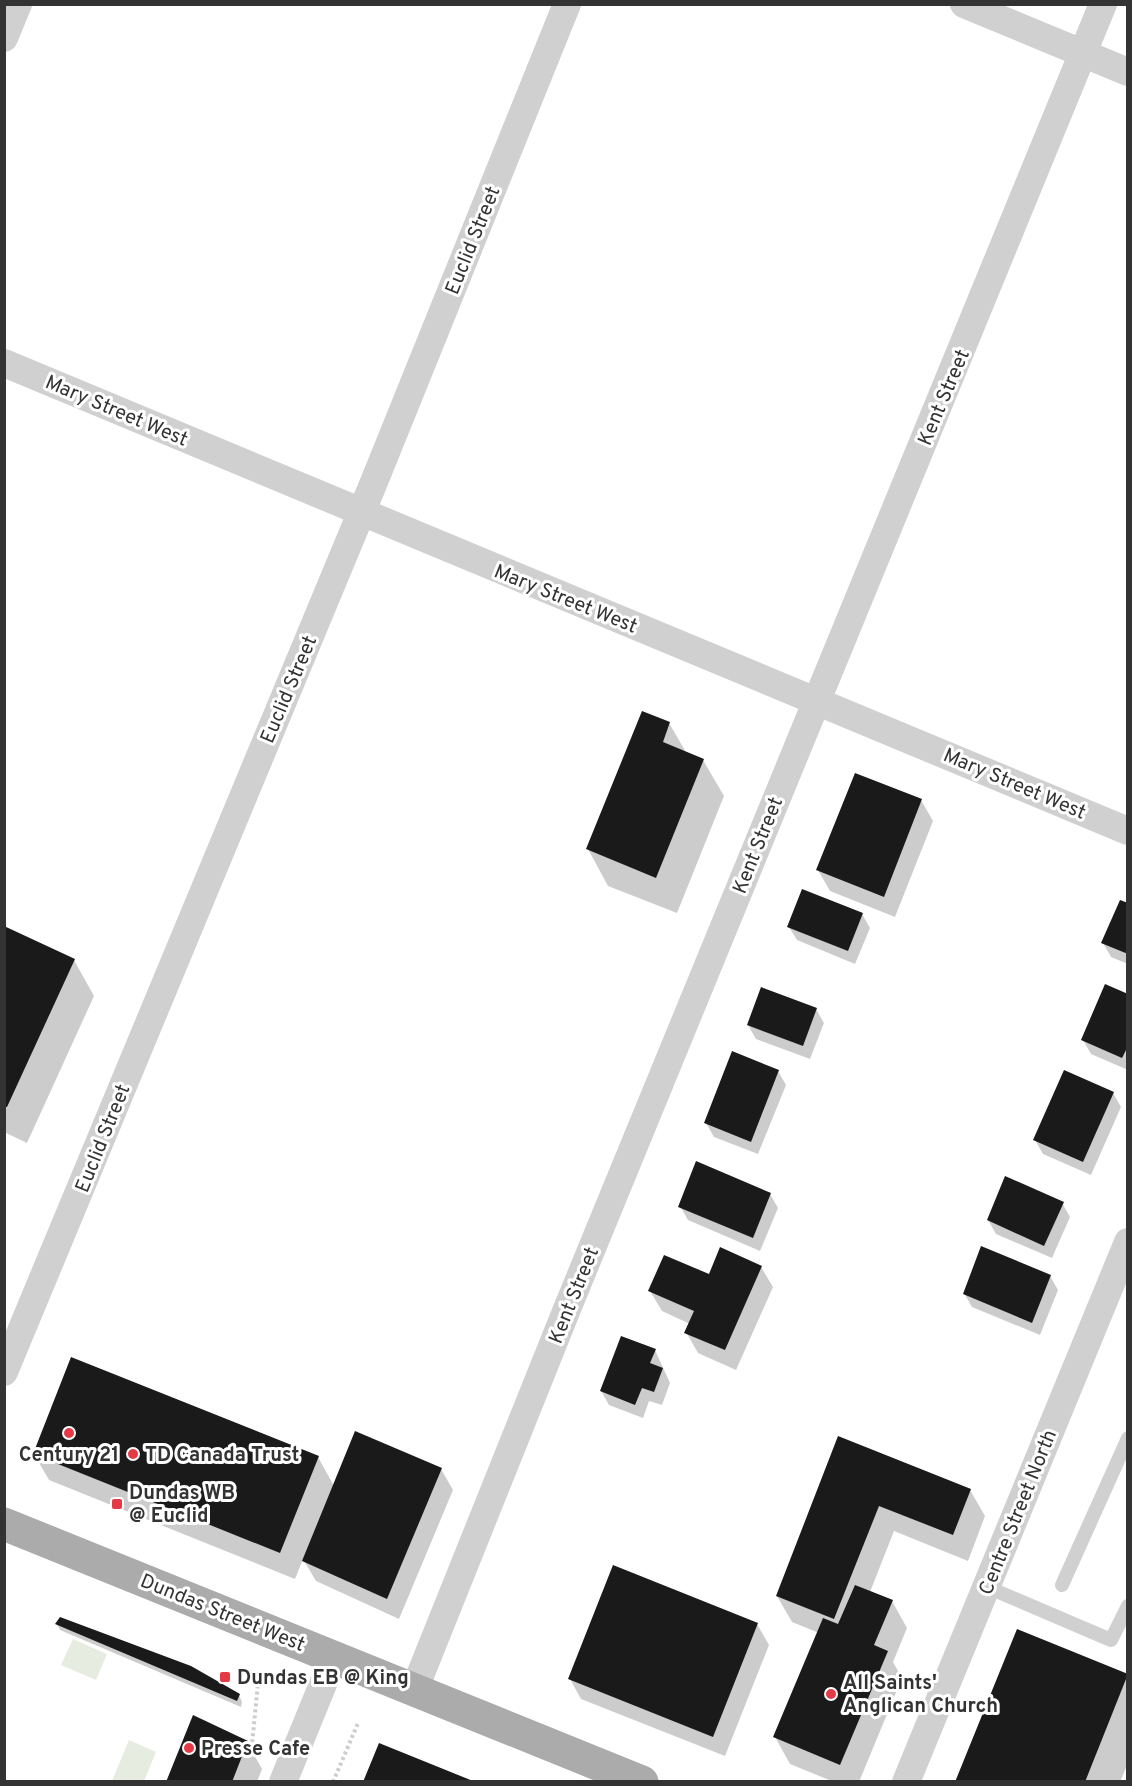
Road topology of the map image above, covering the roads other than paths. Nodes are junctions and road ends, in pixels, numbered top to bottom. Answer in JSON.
{"nodes":[{"id":1,"x":18,"y":4,"type":"edge"},
{"id":2,"x":567,"y":4,"type":"edge"},
{"id":3,"x":964,"y":4,"type":"edge"},
{"id":4,"x":1103,"y":4,"type":"edge"},
{"id":5,"x":4,"y":38,"type":"edge"},
{"id":6,"x":1085,"y":55,"type":"junction"},
{"id":7,"x":1128,"y":72,"type":"edge"},
{"id":8,"x":4,"y":363,"type":"edge"},
{"id":9,"x":361,"y":513,"type":"junction"},
{"id":10,"x":818,"y":700,"type":"junction"},
{"id":11,"x":1128,"y":831,"type":"edge"},
{"id":12,"x":1128,"y":1242,"type":"edge"},
{"id":13,"x":4,"y":1372,"type":"edge"},
{"id":14,"x":1128,"y":1438,"type":"edge"},
{"id":15,"x":4,"y":1524,"type":"edge"},
{"id":16,"x":1062,"y":1585,"type":"dead end"},
{"id":17,"x":987,"y":1587,"type":"junction"},
{"id":18,"x":1128,"y":1606,"type":"edge"},
{"id":19,"x":334,"y":1657,"type":"junction"},
{"id":20,"x":415,"y":1688,"type":"junction"},
{"id":21,"x":283,"y":1782,"type":"edge"},
{"id":22,"x":642,"y":1782,"type":"edge"},
{"id":23,"x":906,"y":1782,"type":"edge"}],
"edges":[{"from":1,"to":5,"type":"street"},
{"from":2,"to":9,"type":"street","name":"Euclid Street"},
{"from":3,"to":6,"type":"street"},
{"from":4,"to":6,"type":"street","name":"Kent Street"},
{"from":6,"to":7,"type":"street"},
{"from":6,"to":10,"type":"street","name":"Kent Street"},
{"from":8,"to":9,"type":"street","name":"Mary Street West"},
{"from":9,"to":10,"type":"street","name":"Mary Street West"},
{"from":9,"to":13,"type":"street","name":"Euclid Street"},
{"from":10,"to":11,"type":"street","name":"Mary Street West"},
{"from":10,"to":20,"type":"street","name":"Kent Street"},
{"from":12,"to":17,"type":"street","name":"Centre Street North"},
{"from":14,"to":16,"type":"lane"},
{"from":15,"to":19,"type":"main road","name":"Dundas Street West"},
{"from":17,"to":18,"type":"lane"},
{"from":17,"to":23,"type":"street","name":"Centre Street North"},
{"from":19,"to":20,"type":"main road","name":"Dundas Street West"},
{"from":19,"to":21,"type":"street"},
{"from":20,"to":22,"type":"main road","name":"Dundas Street West"}]}
